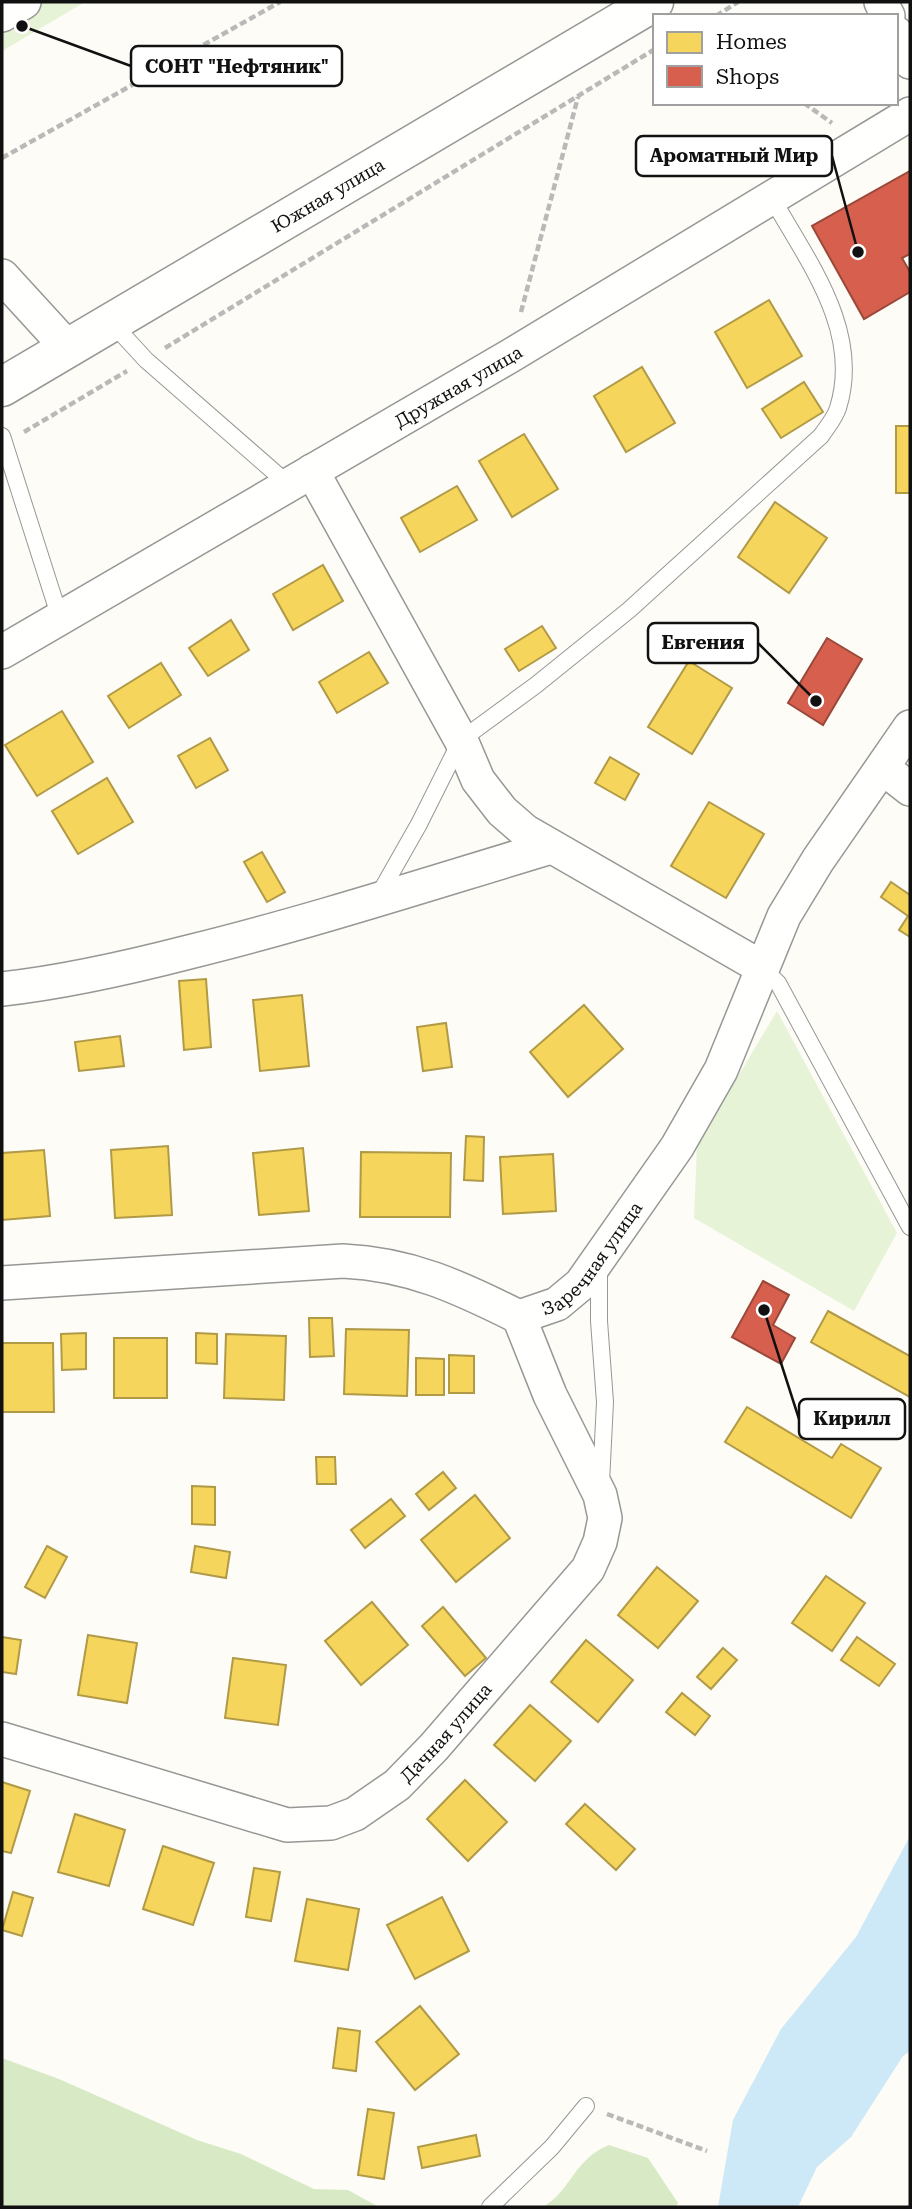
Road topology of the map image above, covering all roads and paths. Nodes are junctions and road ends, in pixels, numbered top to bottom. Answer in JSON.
{"nodes":[{"id":1,"x":24,"y":2,"type":"edge"},
{"id":2,"x":280,"y":2,"type":"edge"},
{"id":3,"x":654,"y":2,"type":"edge"},
{"id":4,"x":738,"y":2,"type":"edge"},
{"id":5,"x":719,"y":14,"type":"edge"},
{"id":6,"x":2,"y":15,"type":"edge"},
{"id":7,"x":898,"y":37,"type":"edge"},
{"id":8,"x":653,"y":50,"type":"edge"},
{"id":9,"x":910,"y":62,"type":"edge"},
{"id":10,"x":578,"y":97,"type":"junction"},
{"id":11,"x":910,"y":114,"type":"edge"},
{"id":12,"x":2,"y":158,"type":"edge"},
{"id":13,"x":772,"y":198,"type":"junction"},
{"id":14,"x":2,"y":276,"type":"edge"},
{"id":15,"x":110,"y":321,"type":"junction"},
{"id":16,"x":67,"y":347,"type":"junction"},
{"id":17,"x":510,"y":356,"type":"junction"},
{"id":18,"x":146,"y":359,"type":"junction"},
{"id":19,"x":2,"y":387,"type":"edge"},
{"id":20,"x":3,"y":440,"type":"edge"},
{"id":21,"x":300,"y":477,"type":"junction"},
{"id":22,"x":60,"y":618,"type":"junction"},
{"id":23,"x":2,"y":652,"type":"edge"},
{"id":24,"x":910,"y":727,"type":"edge"},
{"id":25,"x":461,"y":740,"type":"junction"},
{"id":26,"x":883,"y":768,"type":"junction"},
{"id":27,"x":910,"y":789,"type":"edge"},
{"id":28,"x":551,"y":847,"type":"junction"},
{"id":29,"x":375,"y":900,"type":"junction"},
{"id":30,"x":761,"y":967,"type":"junction"},
{"id":31,"x":2,"y":989,"type":"edge"},
{"id":32,"x":910,"y":1227,"type":"edge"},
{"id":33,"x":599,"y":1261,"type":"junction"},
{"id":34,"x":2,"y":1283,"type":"edge"},
{"id":35,"x":519,"y":1317,"type":"junction"},
{"id":36,"x":600,"y":1495,"type":"junction"},
{"id":37,"x":2,"y":1739,"type":"edge"},
{"id":38,"x":586,"y":2106,"type":"joint"},
{"id":39,"x":706,"y":2151,"type":"dead end"},
{"id":40,"x":489,"y":2207,"type":"edge"}],
"edges":[{"from":1,"to":6,"type":"street"},
{"from":2,"to":12,"type":"path"},
{"from":3,"to":15,"type":"street","name":"Южная улица"},
{"from":4,"to":5,"type":"path"},
{"from":7,"to":9,"type":"street"},
{"from":8,"to":10,"type":"path"},
{"from":10,"to":17,"type":"path"},
{"from":10,"to":18,"type":"path"},
{"from":11,"to":13,"type":"street","name":"Дружная улица"},
{"from":13,"to":17,"type":"street","name":"Дружная улица"},
{"from":13,"to":25,"type":"lane"},
{"from":14,"to":16,"type":"street"},
{"from":15,"to":16,"type":"street","name":"Южная улица"},
{"from":15,"to":18,"type":"lane"},
{"from":16,"to":19,"type":"street","name":"Южная улица"},
{"from":17,"to":21,"type":"street","name":"Дружная улица"},
{"from":18,"to":20,"type":"path"},
{"from":18,"to":21,"type":"lane"},
{"from":20,"to":22,"type":"lane"},
{"from":21,"to":22,"type":"street","name":"Дружная улица"},
{"from":21,"to":25,"type":"street"},
{"from":22,"to":23,"type":"street","name":"Дружная улица"},
{"from":24,"to":26,"type":"street","name":"Заречная улица"},
{"from":25,"to":28,"type":"street"},
{"from":25,"to":29,"type":"lane"},
{"from":26,"to":27,"type":"street"},
{"from":26,"to":30,"type":"street","name":"Заречная улица"},
{"from":28,"to":29,"type":"street"},
{"from":28,"to":30,"type":"street"},
{"from":29,"to":31,"type":"street"},
{"from":30,"to":32,"type":"lane"},
{"from":30,"to":33,"type":"street","name":"Заречная улица"},
{"from":33,"to":35,"type":"street","name":"Заречная улица"},
{"from":33,"to":36,"type":"lane"},
{"from":34,"to":35,"type":"street","name":"Заречная улица"},
{"from":35,"to":36,"type":"street","name":"Дачная улица"},
{"from":36,"to":37,"type":"street","name":"Дачная улица"},
{"from":38,"to":39,"type":"path"},
{"from":38,"to":40,"type":"lane"}]}
